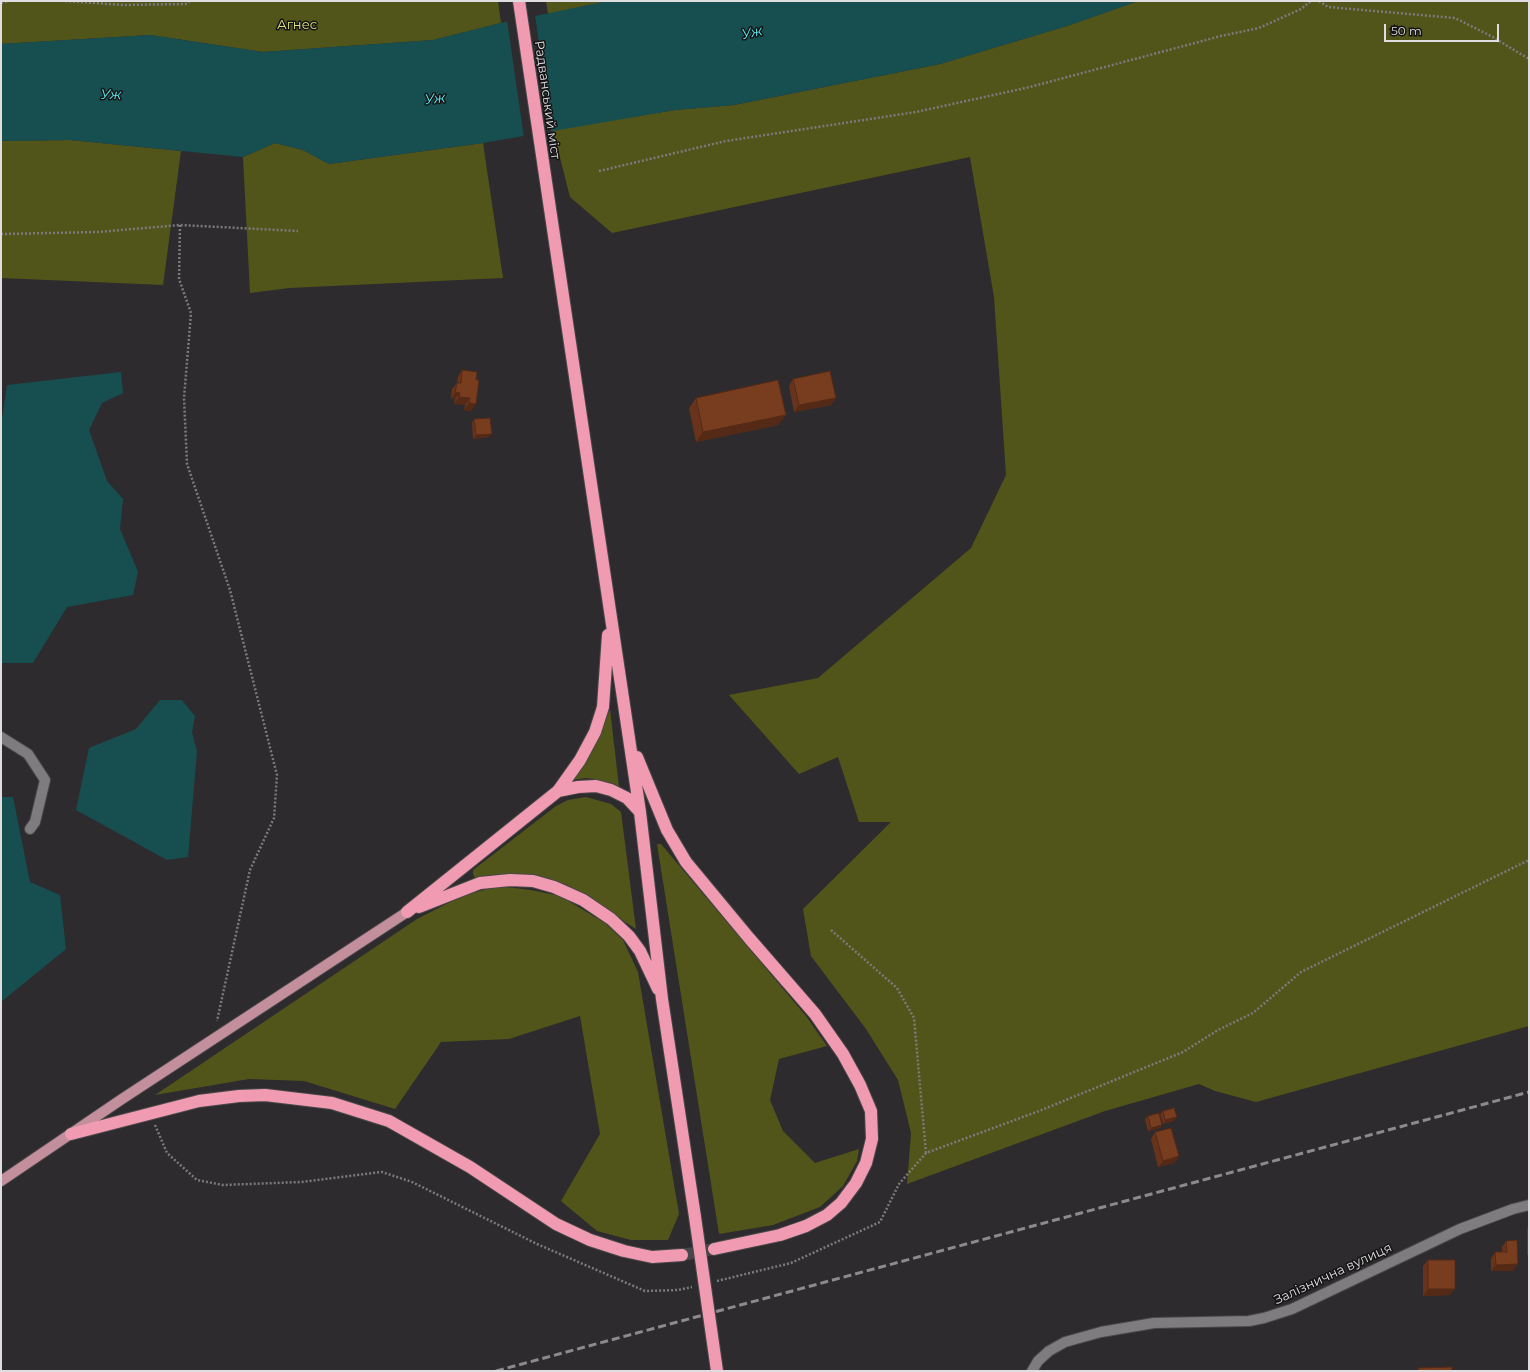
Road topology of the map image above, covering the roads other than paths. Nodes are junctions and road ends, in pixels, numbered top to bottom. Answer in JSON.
{"nodes":[{"id":1,"x":519,"y":1,"type":"edge"},
{"id":2,"x":610,"y":612,"type":"junction"},
{"id":3,"x":1,"y":737,"type":"edge"},
{"id":4,"x":630,"y":740,"type":"junction"},
{"id":5,"x":558,"y":791,"type":"junction"},
{"id":6,"x":640,"y":812,"type":"junction"},
{"id":7,"x":30,"y":829,"type":"dead end"},
{"id":8,"x":407,"y":912,"type":"junction"},
{"id":9,"x":662,"y":998,"type":"junction"},
{"id":10,"x":71,"y":1134,"type":"junction"},
{"id":11,"x":1,"y":1181,"type":"edge"},
{"id":12,"x":1529,"y":1205,"type":"edge"},
{"id":13,"x":714,"y":1249,"type":"tunnel mouth"},
{"id":14,"x":682,"y":1255,"type":"tunnel mouth"},
{"id":15,"x":717,"y":1371,"type":"edge"},
{"id":16,"x":1032,"y":1371,"type":"edge"}],
"edges":[{"from":1,"to":2,"type":"highway","name":"Радванський міст"},
{"from":2,"to":4,"type":"highway"},
{"from":2,"to":5,"type":"highway"},
{"from":3,"to":7,"type":"street"},
{"from":4,"to":6,"type":"highway"},
{"from":4,"to":13,"type":"highway"},
{"from":5,"to":6,"type":"highway"},
{"from":5,"to":8,"type":"highway"},
{"from":6,"to":9,"type":"highway"},
{"from":8,"to":9,"type":"highway"},
{"from":8,"to":10,"type":"main road"},
{"from":9,"to":15,"type":"highway","bridge":true},
{"from":10,"to":11,"type":"main road"},
{"from":10,"to":14,"type":"highway"},
{"from":12,"to":16,"type":"street","name":"Залізнична вулиця"}]}
